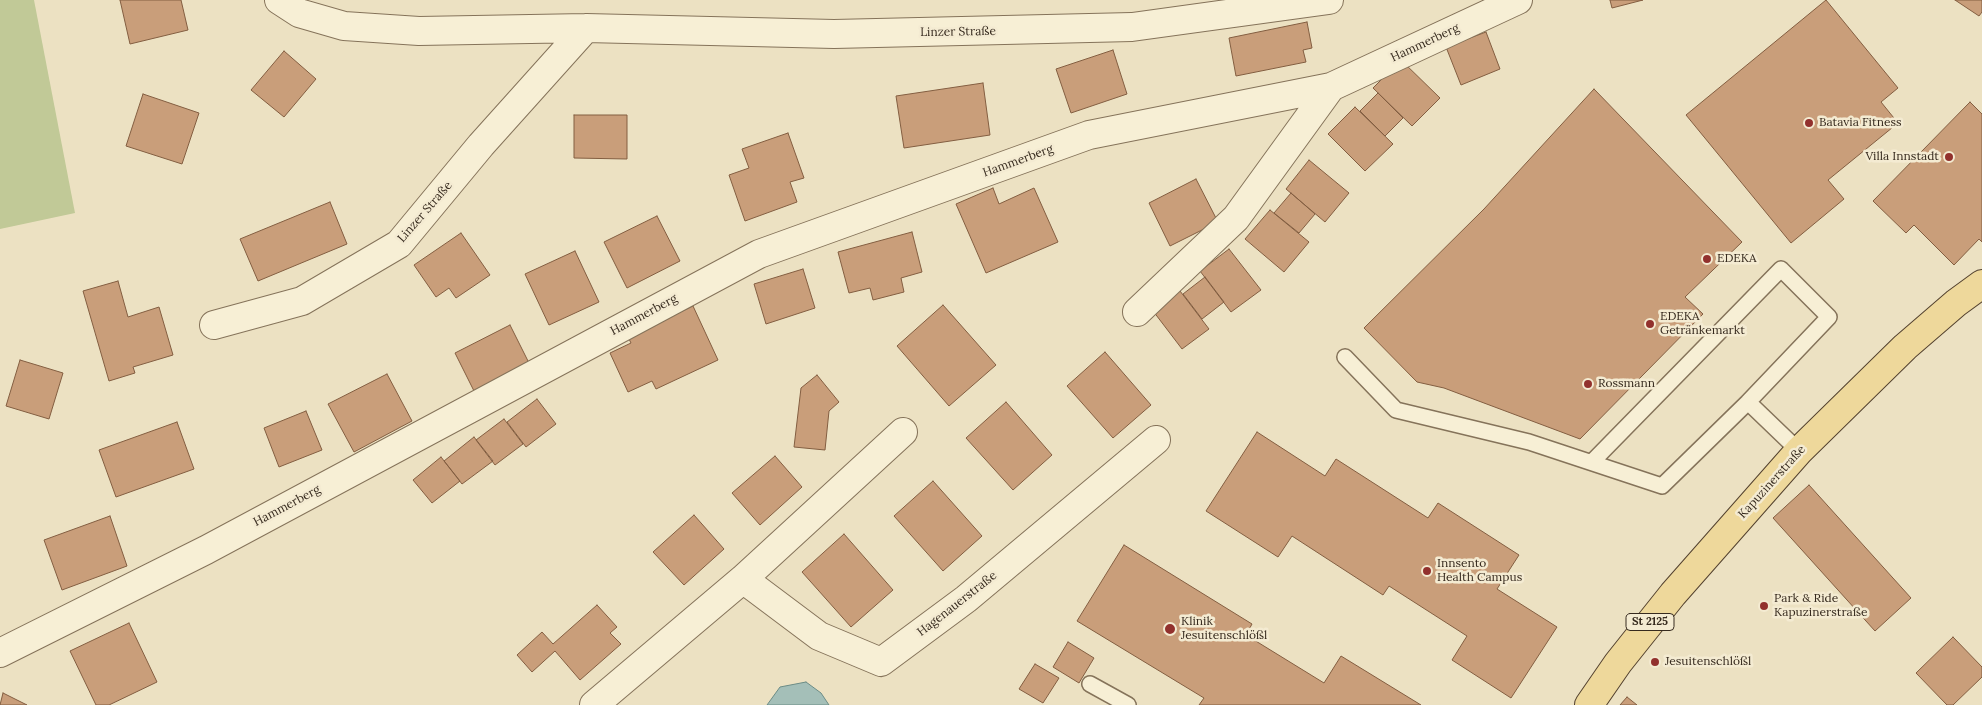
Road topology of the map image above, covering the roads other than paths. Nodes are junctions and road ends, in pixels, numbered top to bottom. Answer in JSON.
{"nodes":[{"id":1,"x":279,"y":0,"type":"edge"},
{"id":2,"x":1328,"y":0,"type":"edge"},
{"id":3,"x":1518,"y":0,"type":"edge"},
{"id":4,"x":586,"y":28,"type":"junction"},
{"id":5,"x":1331,"y":87,"type":"junction"},
{"id":6,"x":1982,"y":284,"type":"edge"},
{"id":7,"x":1136,"y":312,"type":"dead end"},
{"id":8,"x":214,"y":325,"type":"dead end"},
{"id":9,"x":1345,"y":358,"type":"dead end"},
{"id":10,"x":1748,"y":402,"type":"junction"},
{"id":11,"x":903,"y":432,"type":"dead end"},
{"id":12,"x":1156,"y":440,"type":"dead end"},
{"id":13,"x":1799,"y":451,"type":"junction"},
{"id":14,"x":1592,"y":462,"type":"junction"},
{"id":15,"x":743,"y":579,"type":"junction"},
{"id":16,"x":0,"y":653,"type":"edge"},
{"id":17,"x":1090,"y":684,"type":"dead end"},
{"id":18,"x":594,"y":705,"type":"edge"},
{"id":19,"x":1128,"y":705,"type":"edge"},
{"id":20,"x":1589,"y":705,"type":"edge"}],
"edges":[{"from":1,"to":4,"type":"street","name":"Linzer Straße"},
{"from":2,"to":4,"type":"street","name":"Linzer Straße"},
{"from":3,"to":5,"type":"street","name":"Hammerberg"},
{"from":4,"to":8,"type":"street","name":"Linzer Straße"},
{"from":5,"to":7,"type":"street","name":"Hammerberg"},
{"from":5,"to":16,"type":"street","name":"Hammerberg"},
{"from":6,"to":13,"type":"main road","name":"Kapuzinerstraße","number":"St 2125"},
{"from":9,"to":14,"type":"lane"},
{"from":10,"to":13,"type":"lane"},
{"from":10,"to":14,"type":"lane"},
{"from":10,"to":14,"type":"lane"},
{"from":11,"to":15,"type":"street"},
{"from":12,"to":15,"type":"street","name":"Hagenauerstraße"},
{"from":13,"to":20,"type":"main road","name":"Kapuzinerstraße","number":"St 2125"},
{"from":15,"to":18,"type":"street"},
{"from":17,"to":19,"type":"lane"}]}
